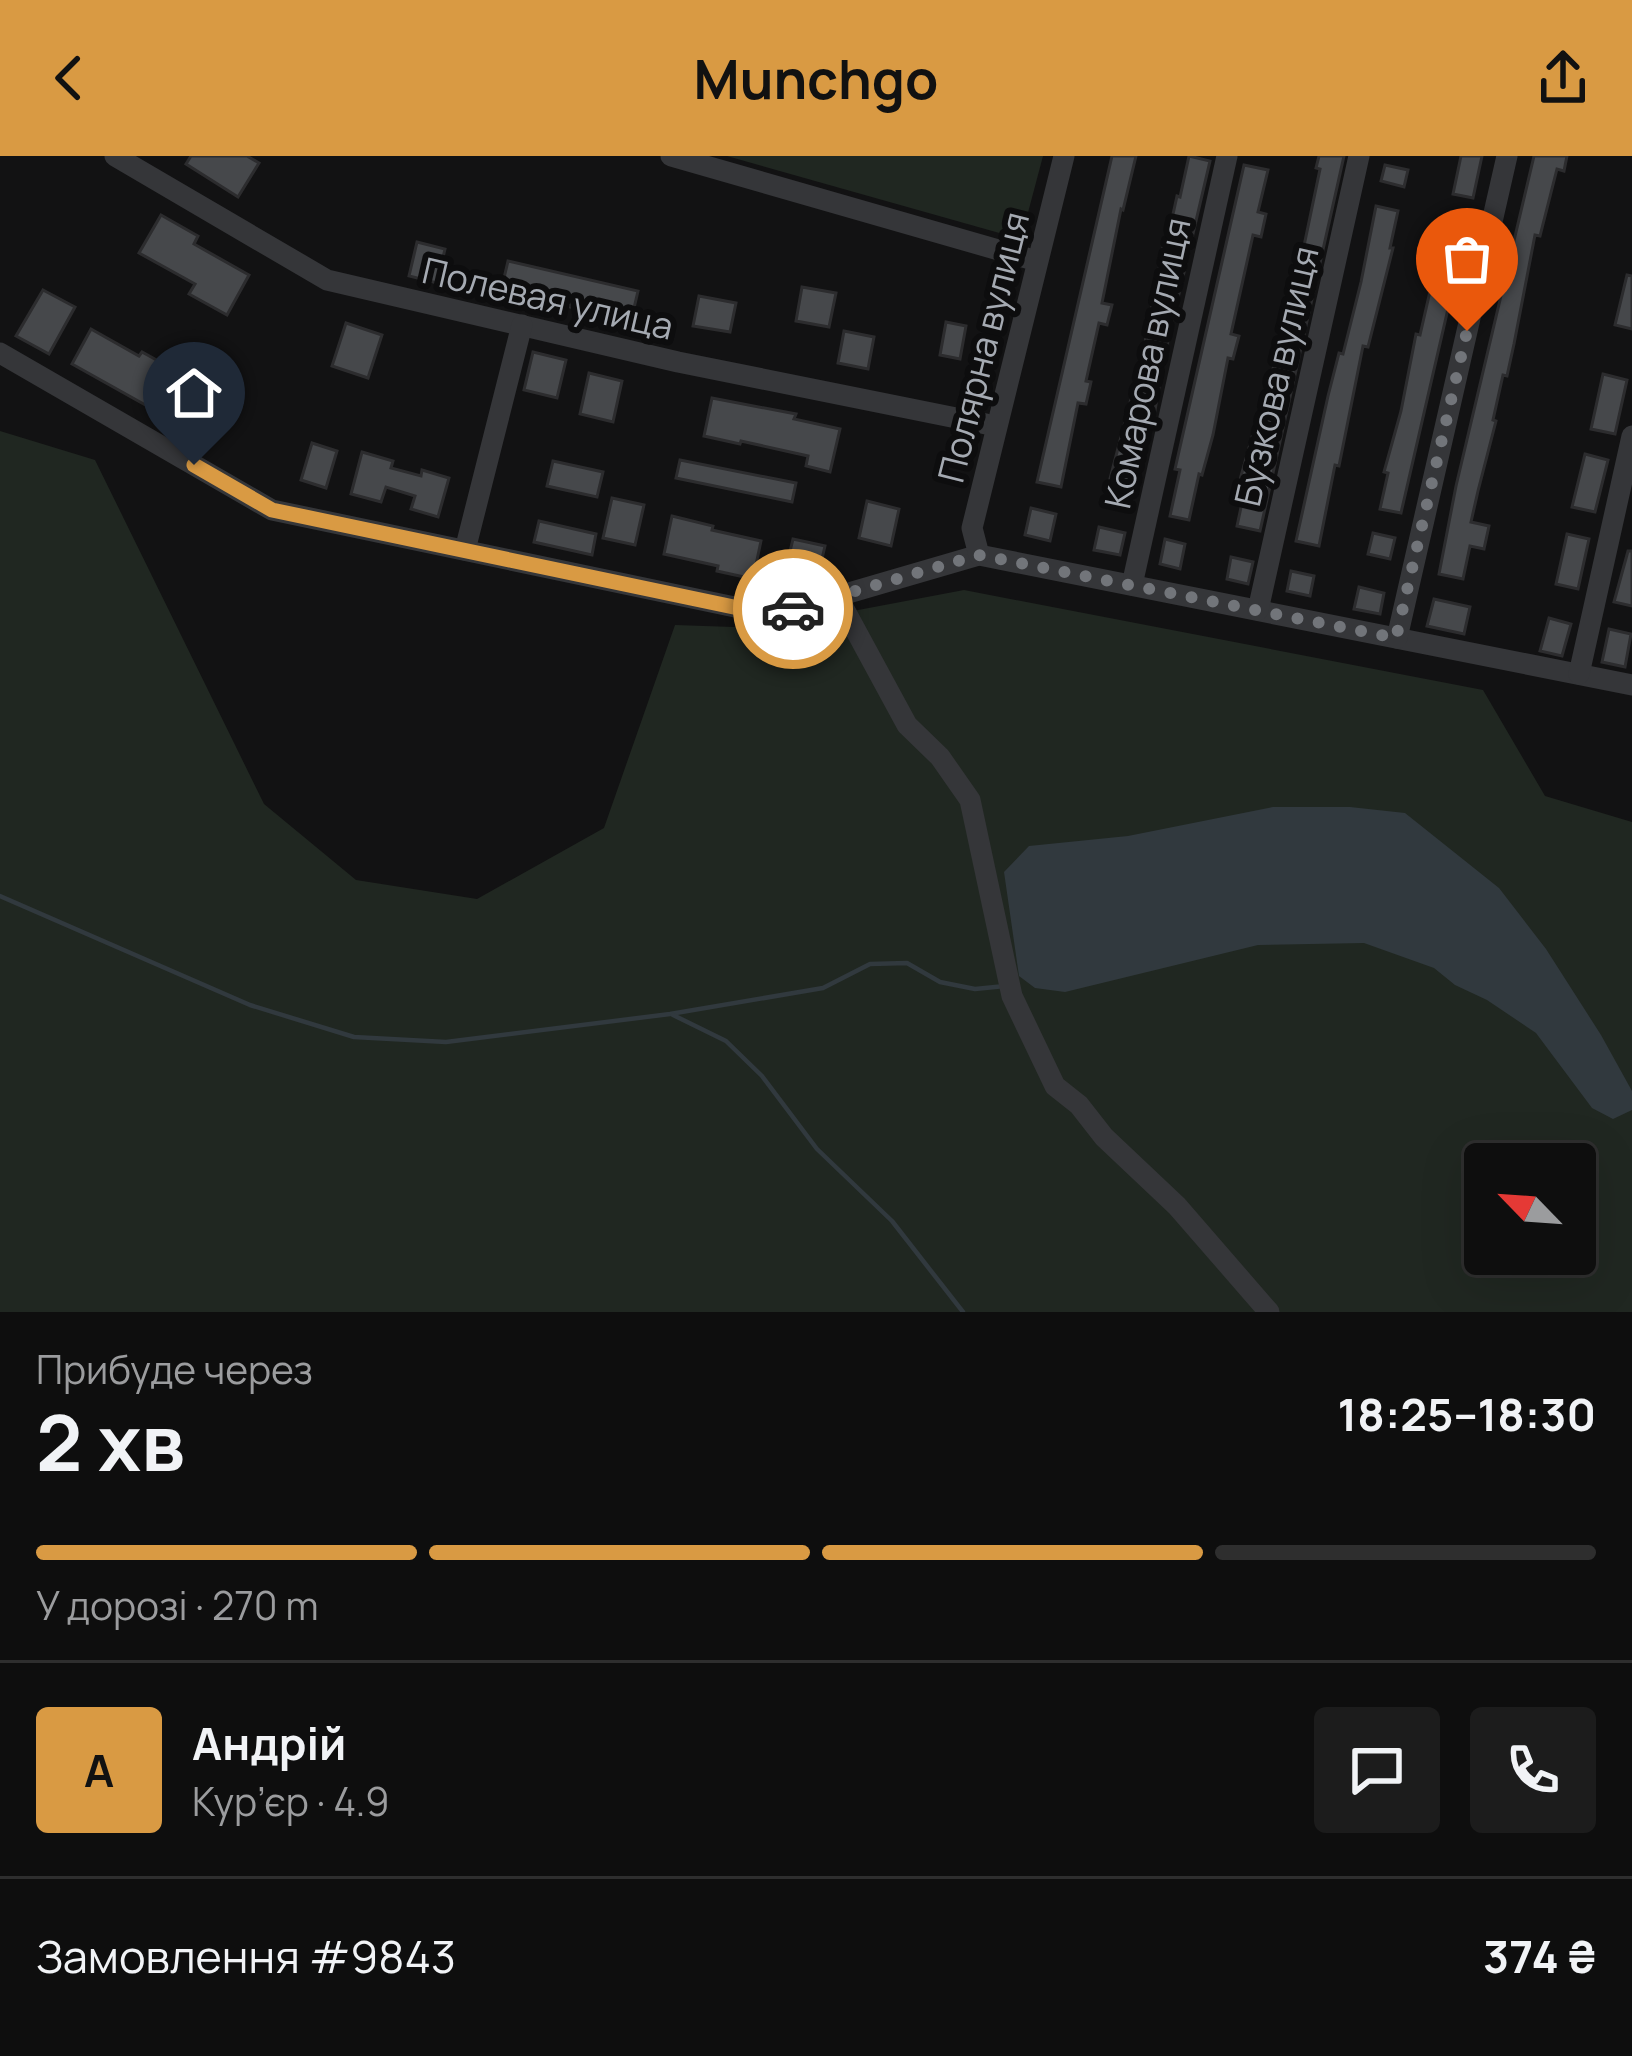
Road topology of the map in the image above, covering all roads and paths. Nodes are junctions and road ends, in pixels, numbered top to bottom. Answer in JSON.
{"nodes":[{"id":1,"x":115,"y":156,"type":"edge"},
{"id":2,"x":671,"y":156,"type":"edge"},
{"id":3,"x":1064,"y":156,"type":"edge"},
{"id":4,"x":1227,"y":156,"type":"edge"},
{"id":5,"x":1360,"y":156,"type":"edge"},
{"id":6,"x":1507,"y":156,"type":"edge"},
{"id":7,"x":1037,"y":261,"type":"junction"},
{"id":8,"x":522,"y":326,"type":"junction"},
{"id":9,"x":0,"y":353,"type":"edge"},
{"id":10,"x":996,"y":426,"type":"junction"},
{"id":11,"x":1632,"y":436,"type":"edge"},
{"id":12,"x":465,"y":550,"type":"junction"},
{"id":13,"x":979,"y":555,"type":"junction"},
{"id":14,"x":1132,"y":585,"type":"junction"},
{"id":15,"x":837,"y":596,"type":"junction"},
{"id":16,"x":1258,"y":610,"type":"junction"},
{"id":17,"x":1396,"y":638,"type":"junction"},
{"id":18,"x":1579,"y":674,"type":"junction"},
{"id":19,"x":1632,"y":685,"type":"edge"},
{"id":20,"x":1270,"y":1312,"type":"edge"}],
"edges":[{"from":1,"to":8,"type":"street","name":"Полевая улица"},
{"from":2,"to":7,"type":"street"},
{"from":3,"to":7,"type":"street","name":"Полярна вулиця"},
{"from":4,"to":14,"type":"street","name":"Комарова вулиця"},
{"from":5,"to":16,"type":"street","name":"Бузкова вулиця"},
{"from":6,"to":17,"type":"street"},
{"from":7,"to":10,"type":"street","name":"Полярна вулиця"},
{"from":8,"to":10,"type":"street","name":"Полевая улица"},
{"from":8,"to":12,"type":"street"},
{"from":9,"to":12,"type":"street"},
{"from":10,"to":13,"type":"street","name":"Полярна вулиця"},
{"from":11,"to":18,"type":"street"},
{"from":12,"to":15,"type":"street"},
{"from":13,"to":14,"type":"street"},
{"from":13,"to":15,"type":"street"},
{"from":14,"to":16,"type":"street"},
{"from":15,"to":20,"type":"street"},
{"from":16,"to":17,"type":"street"},
{"from":17,"to":18,"type":"street"},
{"from":18,"to":19,"type":"street"}]}
